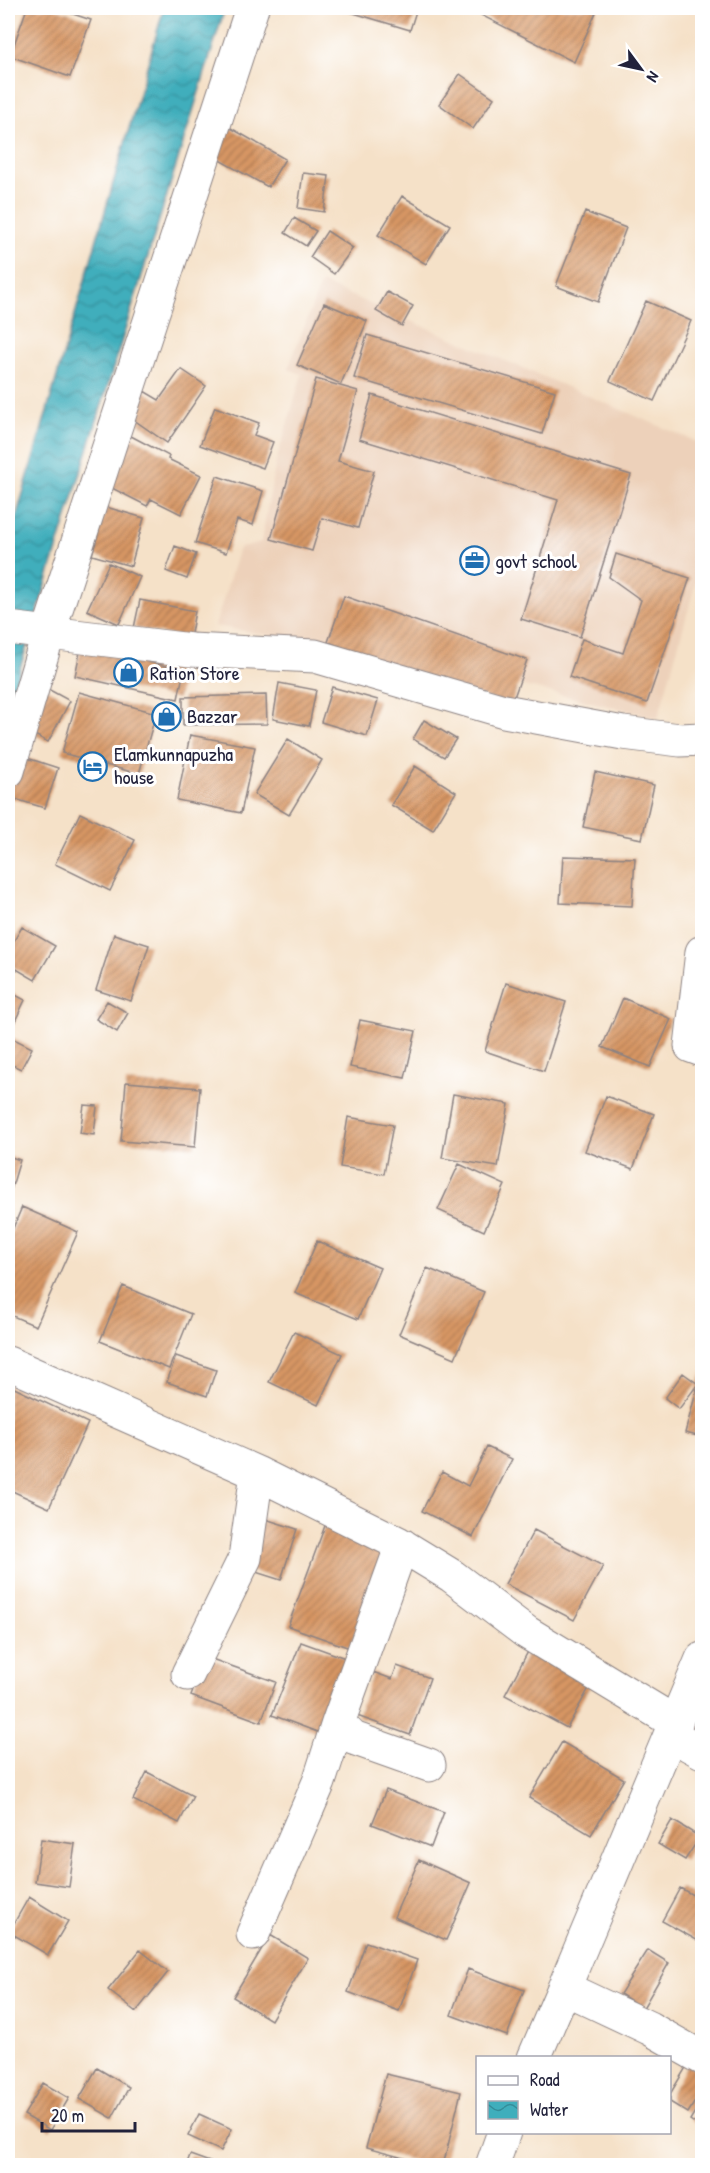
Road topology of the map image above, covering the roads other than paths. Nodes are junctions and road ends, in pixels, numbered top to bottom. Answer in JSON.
{"nodes":[{"id":1,"x":252,"y":8,"type":"edge"},
{"id":2,"x":8,"y":628,"type":"edge"},
{"id":3,"x":48,"y":634,"type":"junction"},
{"id":4,"x":702,"y":739,"type":"edge"},
{"id":5,"x":8,"y":771,"type":"edge"},
{"id":6,"x":702,"y":952,"type":"edge"},
{"id":7,"x":702,"y":1050,"type":"edge"},
{"id":8,"x":8,"y":1363,"type":"edge"},
{"id":9,"x":257,"y":1473,"type":"junction"},
{"id":10,"x":402,"y":1545,"type":"junction"},
{"id":11,"x":702,"y":1659,"type":"edge"},
{"id":12,"x":188,"y":1674,"type":"dead end"},
{"id":13,"x":338,"y":1723,"type":"junction"},
{"id":14,"x":674,"y":1729,"type":"junction"},
{"id":15,"x":702,"y":1752,"type":"edge"},
{"id":16,"x":429,"y":1765,"type":"dead end"},
{"id":17,"x":253,"y":1934,"type":"dead end"},
{"id":18,"x":564,"y":1988,"type":"junction"},
{"id":19,"x":535,"y":2056,"type":"edge"},
{"id":20,"x":702,"y":2058,"type":"edge"},
{"id":21,"x":504,"y":2134,"type":"edge"},
{"id":22,"x":492,"y":2166,"type":"edge"}],
"edges":[{"from":1,"to":3,"type":"street"},
{"from":2,"to":3,"type":"street"},
{"from":3,"to":4,"type":"street"},
{"from":3,"to":5,"type":"street"},
{"from":6,"to":7,"type":"street"},
{"from":8,"to":9,"type":"street"},
{"from":9,"to":10,"type":"street"},
{"from":9,"to":12,"type":"street"},
{"from":10,"to":13,"type":"street"},
{"from":10,"to":14,"type":"street"},
{"from":11,"to":14,"type":"street"},
{"from":13,"to":16,"type":"street"},
{"from":13,"to":17,"type":"street"},
{"from":14,"to":15,"type":"street"},
{"from":14,"to":18,"type":"street"},
{"from":18,"to":19,"type":"street"},
{"from":18,"to":20,"type":"street"},
{"from":21,"to":22,"type":"street"}]}
